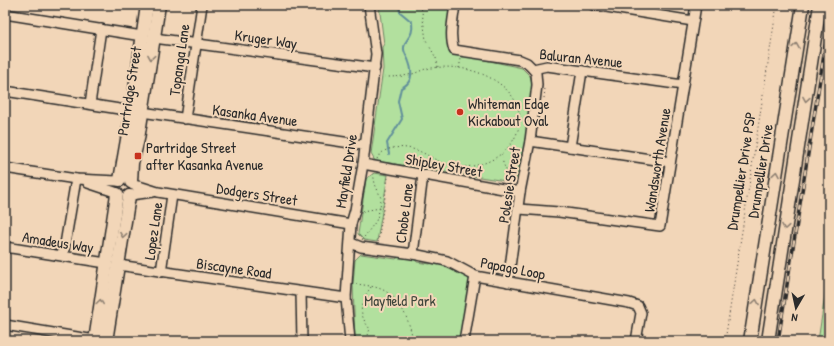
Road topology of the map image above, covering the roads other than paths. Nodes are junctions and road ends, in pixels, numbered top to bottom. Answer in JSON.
{"nodes":[{"id":1,"x":147,"y":5,"type":"edge"},
{"id":2,"x":159,"y":5,"type":"edge"},
{"id":3,"x":202,"y":5,"type":"edge"},
{"id":4,"x":455,"y":5,"type":"edge"},
{"id":5,"x":594,"y":5,"type":"edge"},
{"id":6,"x":696,"y":5,"type":"edge"},
{"id":7,"x":803,"y":5,"type":"edge"},
{"id":8,"x":820,"y":5,"type":"edge"},
{"id":9,"x":373,"y":6,"type":"edge"},
{"id":10,"x":5,"y":14,"type":"edge"},
{"id":11,"x":693,"y":21,"type":"junction"},
{"id":12,"x":101,"y":29,"type":"junction"},
{"id":13,"x":148,"y":37,"type":"junction"},
{"id":14,"x":196,"y":44,"type":"junction"},
{"id":15,"x":375,"y":68,"type":"junction"},
{"id":16,"x":533,"y":69,"type":"junction"},
{"id":17,"x":582,"y":71,"type":"junction"},
{"id":18,"x":683,"y":85,"type":"junction"},
{"id":19,"x":5,"y":91,"type":"edge"},
{"id":20,"x":90,"y":104,"type":"junction"},
{"id":21,"x":137,"y":112,"type":"junction"},
{"id":22,"x":185,"y":118,"type":"junction"},
{"id":23,"x":530,"y":141,"type":"junction"},
{"id":24,"x":364,"y":145,"type":"junction"},
{"id":25,"x":570,"y":147,"type":"junction"},
{"id":26,"x":670,"y":162,"type":"junction"},
{"id":27,"x":363,"y":164,"type":"junction"},
{"id":28,"x":5,"y":168,"type":"edge"},
{"id":29,"x":423,"y":175,"type":"junction"},
{"id":30,"x":76,"y":179,"type":"junction"},
{"id":31,"x":124,"y":188,"type":"junction"},
{"id":32,"x":520,"y":192,"type":"junction"},
{"id":33,"x":172,"y":194,"type":"junction"},
{"id":34,"x":519,"y":209,"type":"junction"},
{"id":35,"x":351,"y":224,"type":"junction"},
{"id":36,"x":355,"y":241,"type":"junction"},
{"id":37,"x":5,"y":247,"type":"edge"},
{"id":38,"x":413,"y":254,"type":"junction"},
{"id":39,"x":63,"y":256,"type":"junction"},
{"id":40,"x":112,"y":264,"type":"junction"},
{"id":41,"x":161,"y":272,"type":"junction"},
{"id":42,"x":475,"y":276,"type":"junction"},
{"id":43,"x":508,"y":282,"type":"junction"},
{"id":44,"x":301,"y":292,"type":"junction"},
{"id":45,"x":346,"y":298,"type":"junction"},
{"id":46,"x":5,"y":325,"type":"edge"},
{"id":47,"x":50,"y":337,"type":"edge"},
{"id":48,"x":99,"y":341,"type":"edge"},
{"id":49,"x":302,"y":341,"type":"edge"},
{"id":50,"x":350,"y":341,"type":"edge"},
{"id":51,"x":464,"y":341,"type":"edge"},
{"id":52,"x":636,"y":341,"type":"edge"},
{"id":53,"x":750,"y":341,"type":"edge"},
{"id":54,"x":768,"y":341,"type":"edge"}],
"edges":[{"from":1,"to":13,"type":"main road","name":"Partridge Street"},
{"from":2,"to":13,"type":"main road","name":"Partridge Street"},
{"from":3,"to":14,"type":"street","name":"Topanga Lane"},
{"from":4,"to":16,"type":"street","name":"Baluran Avenue"},
{"from":5,"to":11,"type":"street"},
{"from":6,"to":11,"type":"street","name":"Wandsworth Avenue"},
{"from":53,"to":7,"type":"main road","name":"Drumpellier Drive","one_way":true},
{"from":8,"to":54,"type":"main road","one_way":true},
{"from":9,"to":15,"type":"street","name":"Mayfield Drive"},
{"from":10,"to":12,"type":"street","name":"Kruger Way"},
{"from":11,"to":18,"type":"street","name":"Wandsworth Avenue"},
{"from":12,"to":13,"type":"street","name":"Kruger Way"},
{"from":12,"to":20,"type":"street"},
{"from":13,"to":14,"type":"street","name":"Kruger Way"},
{"from":13,"to":21,"type":"main road","name":"Partridge Street"},
{"from":14,"to":15,"type":"street","name":"Kruger Way"},
{"from":14,"to":22,"type":"street","name":"Topanga Lane"},
{"from":15,"to":24,"type":"street","name":"Mayfield Drive"},
{"from":16,"to":17,"type":"street","name":"Baluran Avenue"},
{"from":16,"to":23,"type":"street","name":"Polesie Street"},
{"from":17,"to":18,"type":"street","name":"Baluran Avenue"},
{"from":17,"to":25,"type":"street"},
{"from":18,"to":26,"type":"street","name":"Wandsworth Avenue"},
{"from":19,"to":20,"type":"street","name":"Kasanka Avenue"},
{"from":20,"to":21,"type":"street","name":"Kasanka Avenue"},
{"from":21,"to":22,"type":"street","name":"Kasanka Avenue"},
{"from":21,"to":31,"type":"main road","name":"Partridge Street"},
{"from":22,"to":24,"type":"street","name":"Kasanka Avenue"},
{"from":23,"to":25,"type":"street"},
{"from":23,"to":32,"type":"street","name":"Polesie Street"},
{"from":24,"to":27,"type":"street","name":"Mayfield Drive"},
{"from":25,"to":26,"type":"street"},
{"from":26,"to":34,"type":"street","name":"Wandsworth Avenue"},
{"from":27,"to":29,"type":"street","name":"Shipley Street"},
{"from":27,"to":35,"type":"street","name":"Mayfield Drive"},
{"from":28,"to":30,"type":"street","name":"Dodgers Street"},
{"from":29,"to":32,"type":"street","name":"Shipley Street"},
{"from":29,"to":38,"type":"street","name":"Chobe Lane"},
{"from":30,"to":31,"type":"street","name":"Dodgers Street"},
{"from":30,"to":39,"type":"street"},
{"from":31,"to":33,"type":"street","name":"Dodgers Street"},
{"from":31,"to":40,"type":"main road","name":"Partridge Street"},
{"from":32,"to":34,"type":"street","name":"Polesie Street"},
{"from":33,"to":35,"type":"street","name":"Dodgers Street"},
{"from":33,"to":41,"type":"street","name":"Lopez Lane"},
{"from":34,"to":43,"type":"street","name":"Polesie Street"},
{"from":35,"to":36,"type":"street","name":"Mayfield Drive"},
{"from":36,"to":38,"type":"street","name":"Papago Loop"},
{"from":36,"to":45,"type":"street","name":"Mayfield Drive"},
{"from":37,"to":39,"type":"street","name":"Amadeus Way"},
{"from":38,"to":42,"type":"street","name":"Papago Loop"},
{"from":39,"to":40,"type":"street","name":"Amadeus Way"},
{"from":40,"to":41,"type":"street","name":"Biscayne Road"},
{"from":40,"to":48,"type":"main road","name":"Partridge Street"},
{"from":41,"to":44,"type":"street","name":"Biscayne Road"},
{"from":42,"to":43,"type":"street","name":"Papago Loop"},
{"from":42,"to":51,"type":"street"},
{"from":43,"to":52,"type":"street","name":"Papago Loop"},
{"from":44,"to":45,"type":"street","name":"Biscayne Road"},
{"from":44,"to":49,"type":"street"},
{"from":45,"to":50,"type":"street","name":"Mayfield Drive"},
{"from":46,"to":47,"type":"street"},
{"from":47,"to":48,"type":"street"}]}
